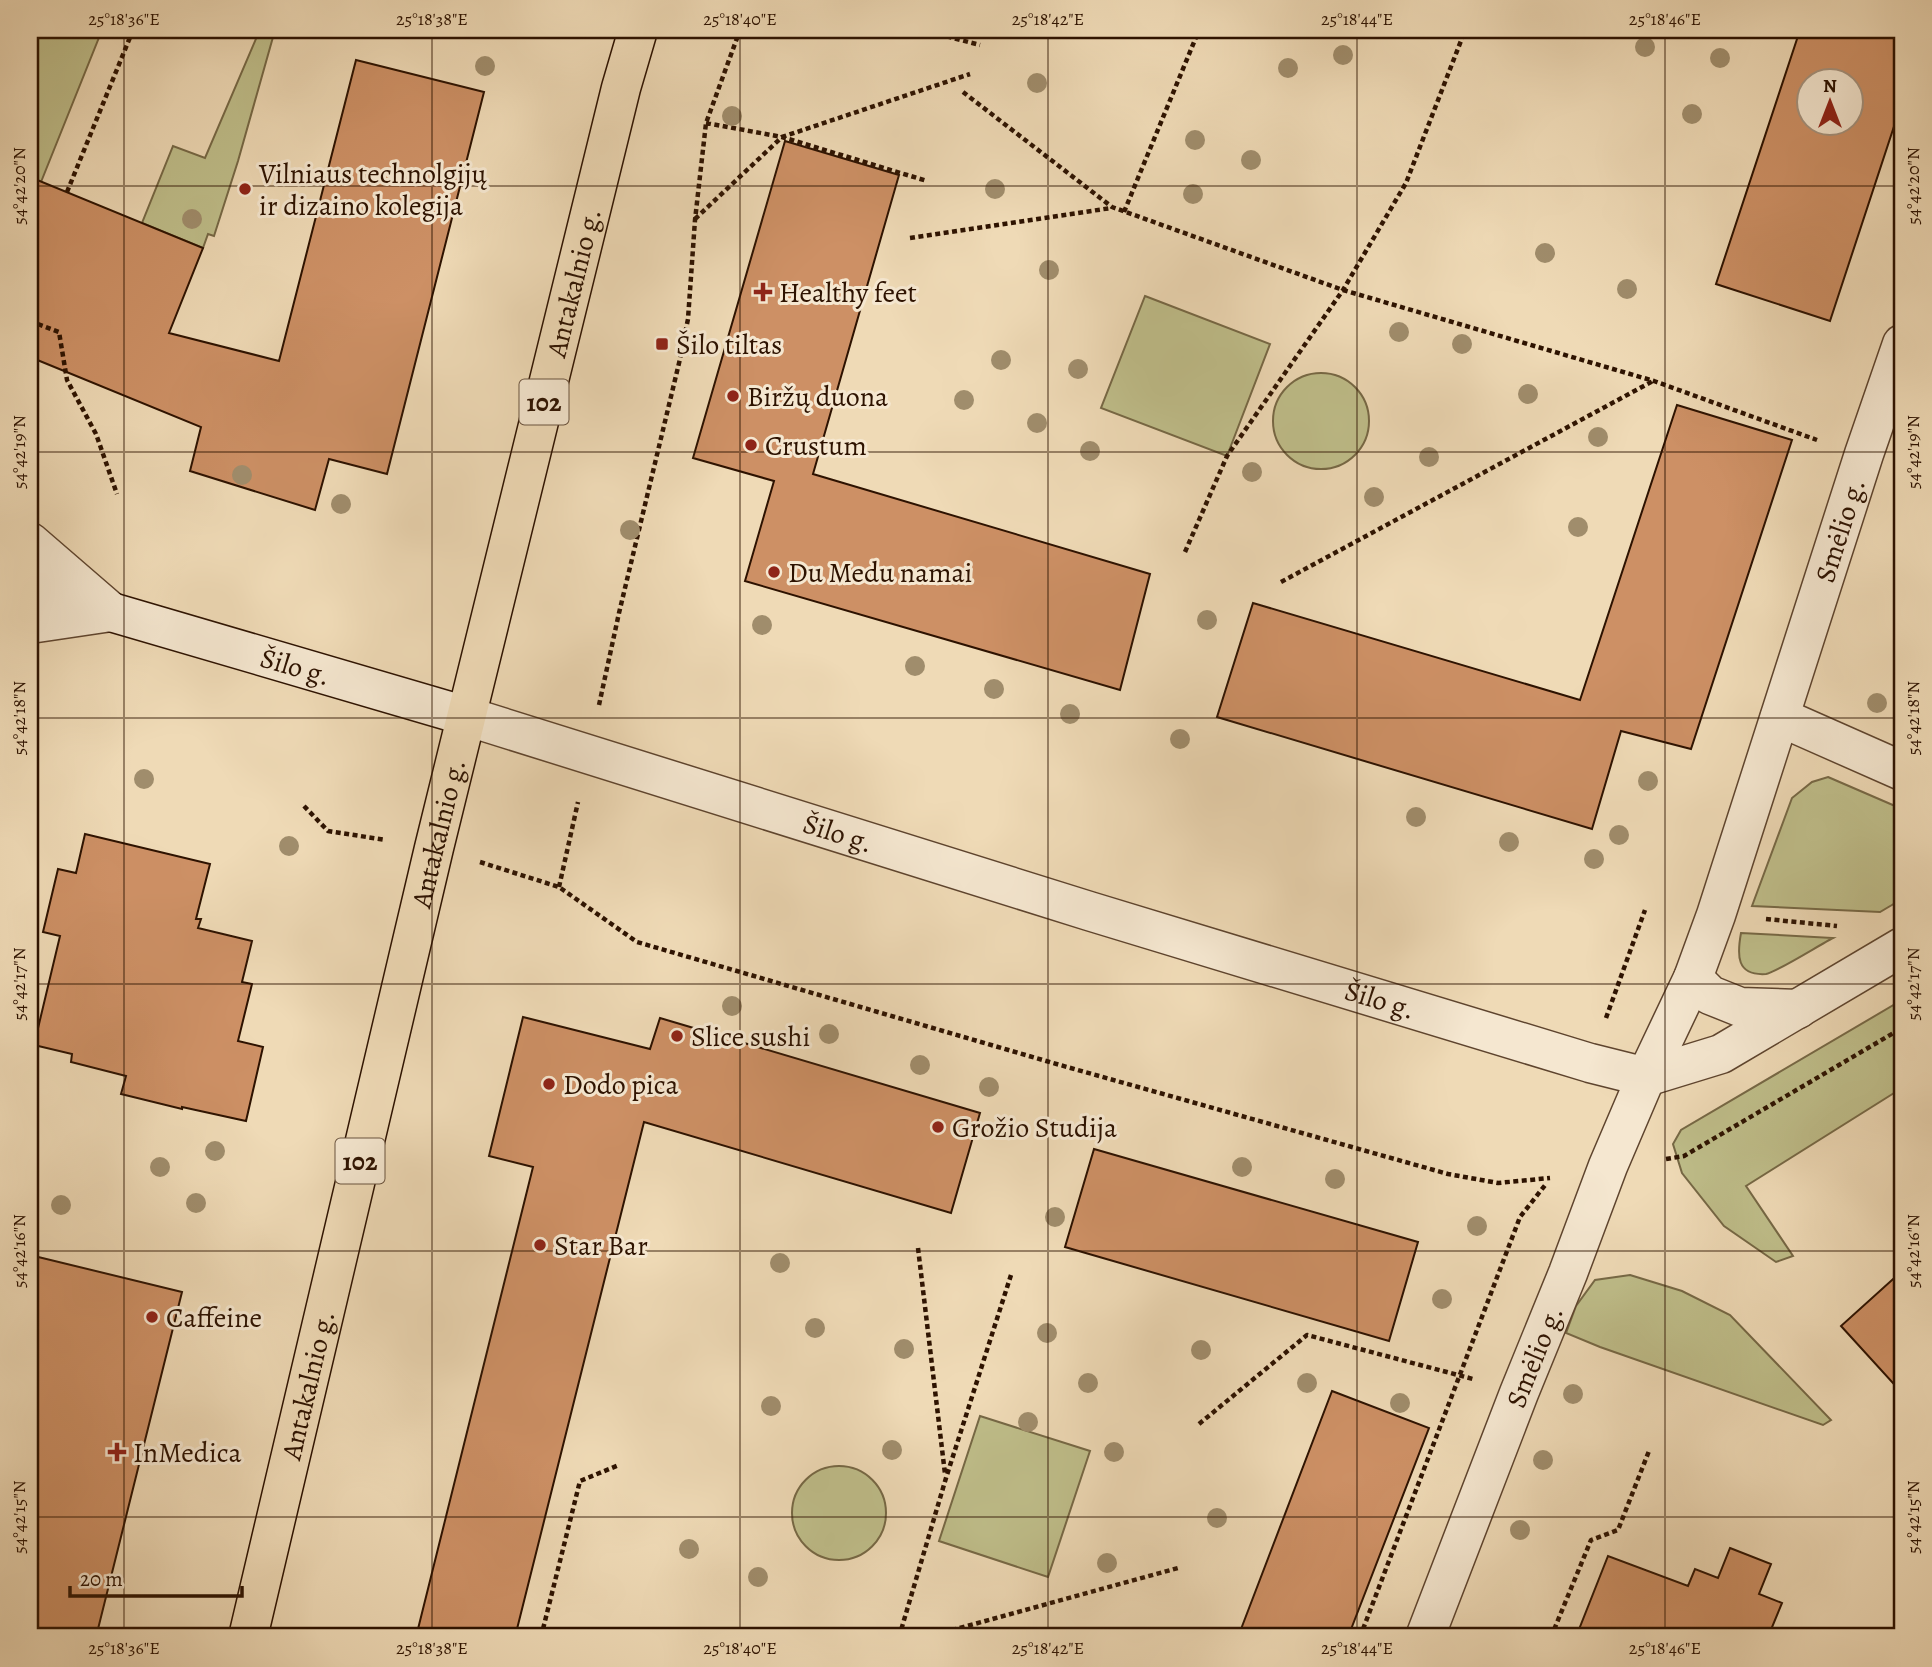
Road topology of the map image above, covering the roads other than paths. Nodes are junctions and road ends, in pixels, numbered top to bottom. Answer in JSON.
{"nodes":[{"id":1,"x":638,"y":30,"type":"edge"},
{"id":2,"x":1902,"y":344,"type":"edge"},
{"id":3,"x":30,"y":542,"type":"edge"},
{"id":4,"x":30,"y":591,"type":"edge"},
{"id":5,"x":111,"y":612,"type":"junction"},
{"id":6,"x":30,"y":624,"type":"edge"},
{"id":7,"x":466,"y":716,"type":"junction"},
{"id":8,"x":1780,"y":717,"type":"junction"},
{"id":9,"x":1902,"y":771,"type":"edge"},
{"id":10,"x":1902,"y":947,"type":"edge"},
{"id":11,"x":1693,"y":978,"type":"junction"},
{"id":12,"x":1798,"y":1009,"type":"junction"},
{"id":13,"x":1646,"y":1077,"type":"junction"},
{"id":14,"x":248,"y":1637,"type":"edge"},
{"id":15,"x":1425,"y":1637,"type":"edge"}],
"edges":[{"from":1,"to":7,"type":"main road","name":"Antakalnio g.","number":"102"},
{"from":2,"to":8,"type":"street","name":"Smėlio g."},
{"from":3,"to":5,"type":"street"},
{"from":4,"to":5,"type":"street","name":"Šilo g."},
{"from":5,"to":6,"type":"street"},
{"from":5,"to":7,"type":"street","name":"Šilo g."},
{"from":7,"to":13,"type":"street","name":"Šilo g."},
{"from":7,"to":14,"type":"main road","name":"Antakalnio g.","number":"102"},
{"from":8,"to":9,"type":"street"},
{"from":8,"to":11,"type":"street"},
{"from":10,"to":12,"type":"street"},
{"from":11,"to":12,"type":"street"},
{"from":11,"to":13,"type":"street"},
{"from":12,"to":13,"type":"street"},
{"from":13,"to":15,"type":"street","name":"Smėlio g."}]}
